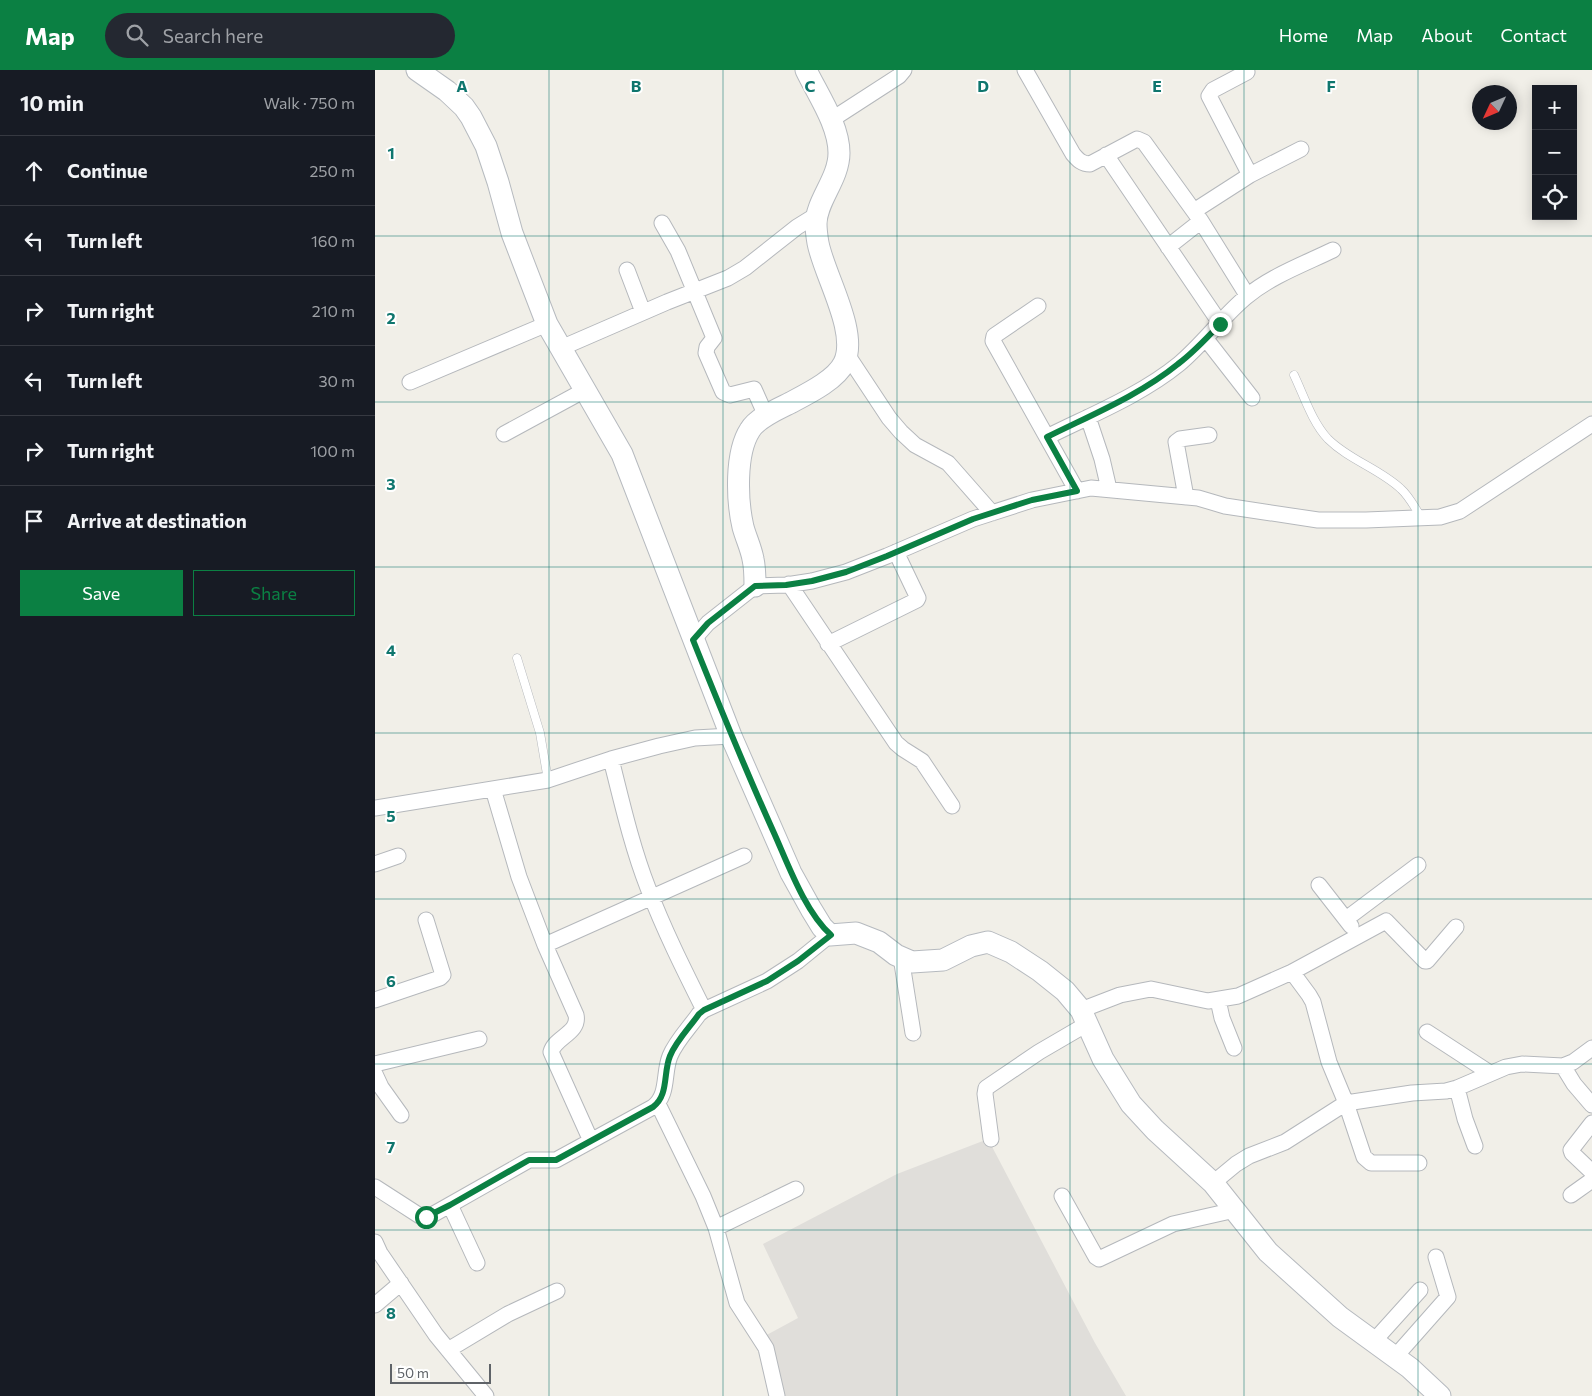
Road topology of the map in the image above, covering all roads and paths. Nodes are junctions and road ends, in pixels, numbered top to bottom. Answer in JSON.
{"nodes":[{"id":1,"x":417,"y":70,"type":"edge"},
{"id":2,"x":805,"y":70,"type":"edge"},
{"id":3,"x":904,"y":70,"type":"edge"},
{"id":4,"x":1025,"y":70,"type":"edge"},
{"id":5,"x":1247,"y":72,"type":"dead end"},
{"id":6,"x":831,"y":120,"type":"junction"},
{"id":7,"x":1301,"y":148,"type":"dead end"},
{"id":8,"x":1106,"y":155,"type":"junction"},
{"id":9,"x":1250,"y":175,"type":"junction"},
{"id":10,"x":818,"y":214,"type":"junction"},
{"id":11,"x":1198,"y":216,"type":"junction"},
{"id":12,"x":662,"y":222,"type":"dead end"},
{"id":13,"x":1168,"y":247,"type":"junction"},
{"id":14,"x":1333,"y":250,"type":"dead end"},
{"id":15,"x":627,"y":270,"type":"dead end"},
{"id":16,"x":695,"y":292,"type":"junction"},
{"id":17,"x":1247,"y":296,"type":"junction"},
{"id":18,"x":1038,"y":306,"type":"dead end"},
{"id":19,"x":643,"y":312,"type":"junction"},
{"id":20,"x":547,"y":324,"type":"junction"},
{"id":21,"x":1220,"y":324,"type":"junction"},
{"id":22,"x":1206,"y":339,"type":"junction"},
{"id":23,"x":561,"y":348,"type":"junction"},
{"id":24,"x":846,"y":353,"type":"junction"},
{"id":25,"x":1294,"y":375,"type":"dead end"},
{"id":26,"x":410,"y":382,"type":"dead end"},
{"id":27,"x":585,"y":390,"type":"junction"},
{"id":28,"x":1251,"y":398,"type":"dead end"},
{"id":29,"x":766,"y":416,"type":"junction"},
{"id":30,"x":1088,"y":416,"type":"junction"},
{"id":31,"x":1592,"y":424,"type":"edge"},
{"id":32,"x":505,"y":434,"type":"dead end"},
{"id":33,"x":1209,"y":435,"type":"dead end"},
{"id":34,"x":1047,"y":437,"type":"junction"},
{"id":35,"x":1109,"y":489,"type":"junction"},
{"id":36,"x":1077,"y":491,"type":"junction"},
{"id":37,"x":1186,"y":497,"type":"junction"},
{"id":38,"x":992,"y":513,"type":"junction"},
{"id":39,"x":1421,"y":517,"type":"junction"},
{"id":40,"x":896,"y":552,"type":"junction"},
{"id":41,"x":789,"y":584,"type":"junction"},
{"id":42,"x":755,"y":586,"type":"junction"},
{"id":43,"x":693,"y":640,"type":"junction"},
{"id":44,"x":828,"y":644,"type":"junction"},
{"id":45,"x":517,"y":658,"type":"dead end"},
{"id":46,"x":731,"y":736,"type":"junction"},
{"id":47,"x":611,"y":759,"type":"junction"},
{"id":48,"x":548,"y":780,"type":"junction"},
{"id":49,"x":493,"y":789,"type":"junction"},
{"id":50,"x":952,"y":806,"type":"dead end"},
{"id":51,"x":375,"y":808,"type":"edge"},
{"id":52,"x":398,"y":856,"type":"dead end"},
{"id":53,"x":743,"y":856,"type":"dead end"},
{"id":54,"x":375,"y":864,"type":"edge"},
{"id":55,"x":1418,"y":865,"type":"dead end"},
{"id":56,"x":1319,"y":885,"type":"dead end"},
{"id":57,"x":651,"y":896,"type":"junction"},
{"id":58,"x":1346,"y":919,"type":"junction"},
{"id":59,"x":426,"y":920,"type":"dead end"},
{"id":60,"x":1456,"y":927,"type":"dead end"},
{"id":61,"x":831,"y":935,"type":"junction"},
{"id":62,"x":1358,"y":936,"type":"junction"},
{"id":63,"x":545,"y":945,"type":"junction"},
{"id":64,"x":901,"y":957,"type":"junction"},
{"id":65,"x":1292,"y":972,"type":"junction"},
{"id":66,"x":375,"y":1000,"type":"edge"},
{"id":67,"x":1218,"y":1000,"type":"junction"},
{"id":68,"x":704,"y":1010,"type":"junction"},
{"id":69,"x":1084,"y":1017,"type":"junction"},
{"id":70,"x":1427,"y":1032,"type":"dead end"},
{"id":71,"x":913,"y":1033,"type":"dead end"},
{"id":72,"x":479,"y":1039,"type":"dead end"},
{"id":73,"x":1234,"y":1048,"type":"dead end"},
{"id":74,"x":1592,"y":1048,"type":"edge"},
{"id":75,"x":375,"y":1064,"type":"edge"},
{"id":76,"x":1563,"y":1066,"type":"junction"},
{"id":77,"x":1491,"y":1073,"type":"junction"},
{"id":78,"x":375,"y":1074,"type":"edge"},
{"id":79,"x":1457,"y":1088,"type":"junction"},
{"id":80,"x":1346,"y":1103,"type":"junction"},
{"id":81,"x":658,"y":1104,"type":"junction"},
{"id":82,"x":1592,"y":1105,"type":"edge"},
{"id":83,"x":401,"y":1115,"type":"dead end"},
{"id":84,"x":1592,"y":1123,"type":"edge"},
{"id":85,"x":991,"y":1138,"type":"dead end"},
{"id":86,"x":591,"y":1141,"type":"junction"},
{"id":87,"x":1475,"y":1146,"type":"dead end"},
{"id":88,"x":1419,"y":1163,"type":"dead end"},
{"id":89,"x":1592,"y":1172,"type":"edge"},
{"id":90,"x":1592,"y":1180,"type":"edge"},
{"id":91,"x":1213,"y":1183,"type":"junction"},
{"id":92,"x":375,"y":1187,"type":"edge"},
{"id":93,"x":796,"y":1189,"type":"dead end"},
{"id":94,"x":1061,"y":1196,"type":"dead end"},
{"id":95,"x":1571,"y":1196,"type":"dead end"},
{"id":96,"x":450,"y":1205,"type":"junction"},
{"id":97,"x":1235,"y":1210,"type":"junction"},
{"id":98,"x":716,"y":1228,"type":"junction"},
{"id":99,"x":375,"y":1242,"type":"edge"},
{"id":100,"x":1436,"y":1258,"type":"dead end"},
{"id":101,"x":477,"y":1263,"type":"dead end"},
{"id":102,"x":401,"y":1283,"type":"junction"},
{"id":103,"x":1420,"y":1290,"type":"dead end"},
{"id":104,"x":557,"y":1291,"type":"dead end"},
{"id":105,"x":375,"y":1305,"type":"edge"},
{"id":106,"x":1374,"y":1341,"type":"junction"},
{"id":107,"x":447,"y":1350,"type":"junction"},
{"id":108,"x":1395,"y":1357,"type":"junction"},
{"id":109,"x":486,"y":1396,"type":"edge"},
{"id":110,"x":777,"y":1396,"type":"edge"},
{"id":111,"x":1440,"y":1396,"type":"edge"}],
"edges":[{"from":1,"to":20,"type":"street"},
{"from":2,"to":6,"type":"street"},
{"from":3,"to":6,"type":"street"},
{"from":4,"to":8,"type":"street"},
{"from":5,"to":9,"type":"street"},
{"from":6,"to":10,"type":"street"},
{"from":7,"to":9,"type":"street"},
{"from":8,"to":11,"type":"street"},
{"from":8,"to":13,"type":"street"},
{"from":9,"to":11,"type":"street"},
{"from":10,"to":16,"type":"street"},
{"from":10,"to":24,"type":"street"},
{"from":11,"to":13,"type":"street"},
{"from":11,"to":17,"type":"street"},
{"from":12,"to":16,"type":"street"},
{"from":13,"to":21,"type":"street"},
{"from":14,"to":17,"type":"street"},
{"from":15,"to":19,"type":"street"},
{"from":16,"to":19,"type":"street"},
{"from":16,"to":29,"type":"street"},
{"from":17,"to":21,"type":"street"},
{"from":18,"to":34,"type":"street"},
{"from":19,"to":23,"type":"street"},
{"from":20,"to":23,"type":"street"},
{"from":20,"to":26,"type":"street"},
{"from":21,"to":22,"type":"street"},
{"from":22,"to":28,"type":"street"},
{"from":22,"to":30,"type":"street"},
{"from":23,"to":27,"type":"street"},
{"from":24,"to":29,"type":"street"},
{"from":24,"to":38,"type":"street"},
{"from":25,"to":39,"type":"lane"},
{"from":27,"to":32,"type":"street"},
{"from":27,"to":43,"type":"street"},
{"from":29,"to":42,"type":"street"},
{"from":30,"to":34,"type":"street"},
{"from":30,"to":35,"type":"street"},
{"from":31,"to":39,"type":"street"},
{"from":33,"to":37,"type":"street"},
{"from":34,"to":36,"type":"street"},
{"from":35,"to":36,"type":"street"},
{"from":35,"to":37,"type":"street"},
{"from":36,"to":38,"type":"street"},
{"from":37,"to":39,"type":"street"},
{"from":38,"to":40,"type":"street"},
{"from":40,"to":41,"type":"street"},
{"from":40,"to":44,"type":"street"},
{"from":41,"to":42,"type":"street"},
{"from":41,"to":44,"type":"street"},
{"from":42,"to":43,"type":"street"},
{"from":43,"to":46,"type":"street"},
{"from":44,"to":50,"type":"street"},
{"from":45,"to":48,"type":"lane"},
{"from":46,"to":47,"type":"street"},
{"from":46,"to":61,"type":"street"},
{"from":47,"to":48,"type":"street"},
{"from":47,"to":57,"type":"street"},
{"from":48,"to":49,"type":"street"},
{"from":49,"to":51,"type":"street"},
{"from":49,"to":63,"type":"street"},
{"from":52,"to":54,"type":"street"},
{"from":53,"to":57,"type":"street"},
{"from":55,"to":58,"type":"street"},
{"from":56,"to":58,"type":"street"},
{"from":57,"to":63,"type":"street"},
{"from":57,"to":68,"type":"street"},
{"from":58,"to":62,"type":"street"},
{"from":59,"to":66,"type":"street"},
{"from":60,"to":62,"type":"street"},
{"from":61,"to":64,"type":"street"},
{"from":61,"to":68,"type":"street"},
{"from":62,"to":65,"type":"street"},
{"from":63,"to":86,"type":"street"},
{"from":64,"to":69,"type":"street"},
{"from":64,"to":71,"type":"street"},
{"from":65,"to":67,"type":"street"},
{"from":65,"to":80,"type":"street"},
{"from":67,"to":69,"type":"street"},
{"from":67,"to":73,"type":"street"},
{"from":68,"to":81,"type":"street"},
{"from":69,"to":85,"type":"street"},
{"from":69,"to":91,"type":"street"},
{"from":70,"to":77,"type":"street"},
{"from":72,"to":75,"type":"street"},
{"from":74,"to":76,"type":"street"},
{"from":76,"to":77,"type":"street"},
{"from":76,"to":82,"type":"street"},
{"from":77,"to":79,"type":"street"},
{"from":78,"to":83,"type":"street"},
{"from":79,"to":80,"type":"street"},
{"from":79,"to":87,"type":"street"},
{"from":80,"to":88,"type":"street"},
{"from":80,"to":91,"type":"street"},
{"from":81,"to":86,"type":"street"},
{"from":81,"to":98,"type":"street"},
{"from":84,"to":89,"type":"street"},
{"from":86,"to":96,"type":"street"},
{"from":90,"to":95,"type":"street"},
{"from":91,"to":97,"type":"street"},
{"from":92,"to":96,"type":"street"},
{"from":93,"to":98,"type":"street"},
{"from":94,"to":97,"type":"street"},
{"from":96,"to":101,"type":"street"},
{"from":97,"to":106,"type":"street"},
{"from":98,"to":110,"type":"street"},
{"from":99,"to":102,"type":"street"},
{"from":100,"to":108,"type":"street"},
{"from":102,"to":105,"type":"street"},
{"from":102,"to":107,"type":"street"},
{"from":103,"to":106,"type":"street"},
{"from":104,"to":107,"type":"street"},
{"from":106,"to":108,"type":"street"},
{"from":107,"to":109,"type":"street"},
{"from":108,"to":111,"type":"street"}]}
